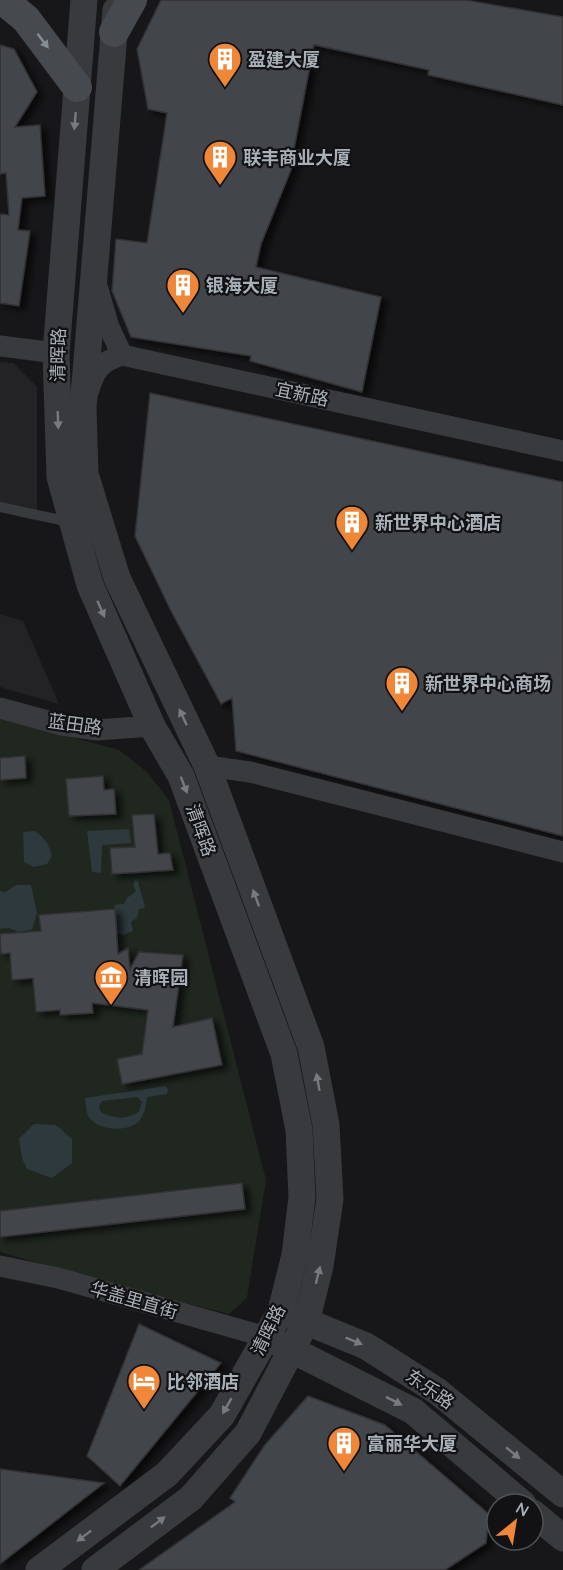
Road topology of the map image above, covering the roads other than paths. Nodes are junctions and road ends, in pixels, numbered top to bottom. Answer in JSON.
{"nodes":[{"id":1,"x":3,"y":0,"type":"edge"},
{"id":2,"x":84,"y":0,"type":"edge"},
{"id":3,"x":117,"y":0,"type":"edge"},
{"id":4,"x":132,"y":0,"type":"edge"},
{"id":5,"x":114,"y":32,"type":"junction"},
{"id":6,"x":77,"y":87,"type":"junction"},
{"id":7,"x":94,"y":276,"type":"junction"},
{"id":8,"x":0,"y":346,"type":"edge"},
{"id":9,"x":56,"y":353,"type":"junction"},
{"id":10,"x":122,"y":354,"type":"junction"},
{"id":11,"x":83,"y":408,"type":"junction"},
{"id":12,"x":563,"y":451,"type":"edge"},
{"id":13,"x":0,"y":507,"type":"edge"},
{"id":14,"x":73,"y":522,"type":"junction"},
{"id":15,"x":0,"y":708,"type":"edge"},
{"id":16,"x":152,"y":726,"type":"junction"},
{"id":17,"x":207,"y":766,"type":"junction"},
{"id":18,"x":563,"y":852,"type":"edge"},
{"id":19,"x":0,"y":1266,"type":"edge"},
{"id":20,"x":281,"y":1311,"type":"junction"},
{"id":21,"x":306,"y":1322,"type":"junction"},
{"id":22,"x":266,"y":1337,"type":"junction"},
{"id":23,"x":293,"y":1350,"type":"junction"},
{"id":24,"x":509,"y":1492,"type":"edge"},
{"id":25,"x":563,"y":1494,"type":"edge"},
{"id":26,"x":545,"y":1523,"type":"edge"},
{"id":27,"x":563,"y":1538,"type":"edge"},
{"id":28,"x":39,"y":1570,"type":"edge"},
{"id":29,"x":95,"y":1570,"type":"edge"}],
"edges":[{"from":1,"to":6,"type":"main road","one_way":true},
{"from":2,"to":6,"type":"street","name":"清晖路"},
{"from":3,"to":5,"type":"street","name":"清晖路"},
{"from":4,"to":5,"type":"main road"},
{"from":5,"to":7,"type":"street","name":"清晖路"},
{"from":6,"to":9,"type":"street","name":"清晖路","one_way":true},
{"from":7,"to":10,"type":"street"},
{"from":7,"to":11,"type":"street","name":"清晖路"},
{"from":8,"to":9,"type":"street"},
{"from":9,"to":14,"type":"street","name":"清晖路","one_way":true},
{"from":10,"to":11,"type":"street"},
{"from":10,"to":12,"type":"street","name":"宜新路"},
{"from":17,"to":11,"type":"street","name":"清晖路","one_way":true},
{"from":13,"to":14,"type":"lane"},
{"from":14,"to":16,"type":"street","name":"清晖路","one_way":true},
{"from":15,"to":16,"type":"street","name":"蓝田路"},
{"from":16,"to":20,"type":"street","name":"清晖路","one_way":true},
{"from":17,"to":18,"type":"street"},
{"from":21,"to":17,"type":"street","name":"清晖路","one_way":true},
{"from":19,"to":22,"type":"street","name":"华盖里直街"},
{"from":20,"to":21,"type":"street","name":"东乐路"},
{"from":20,"to":22,"type":"street","name":"清晖路"},
{"from":21,"to":23,"type":"street","name":"清晖路"},
{"from":21,"to":25,"type":"street","name":"东乐路","one_way":true},
{"from":22,"to":23,"type":"street","name":"东乐路"},
{"from":22,"to":28,"type":"street","name":"清晖路","one_way":true},
{"from":23,"to":24,"type":"street","name":"东乐路","one_way":true},
{"from":29,"to":23,"type":"street","name":"清晖路","one_way":true},
{"from":26,"to":27,"type":"street"}]}
